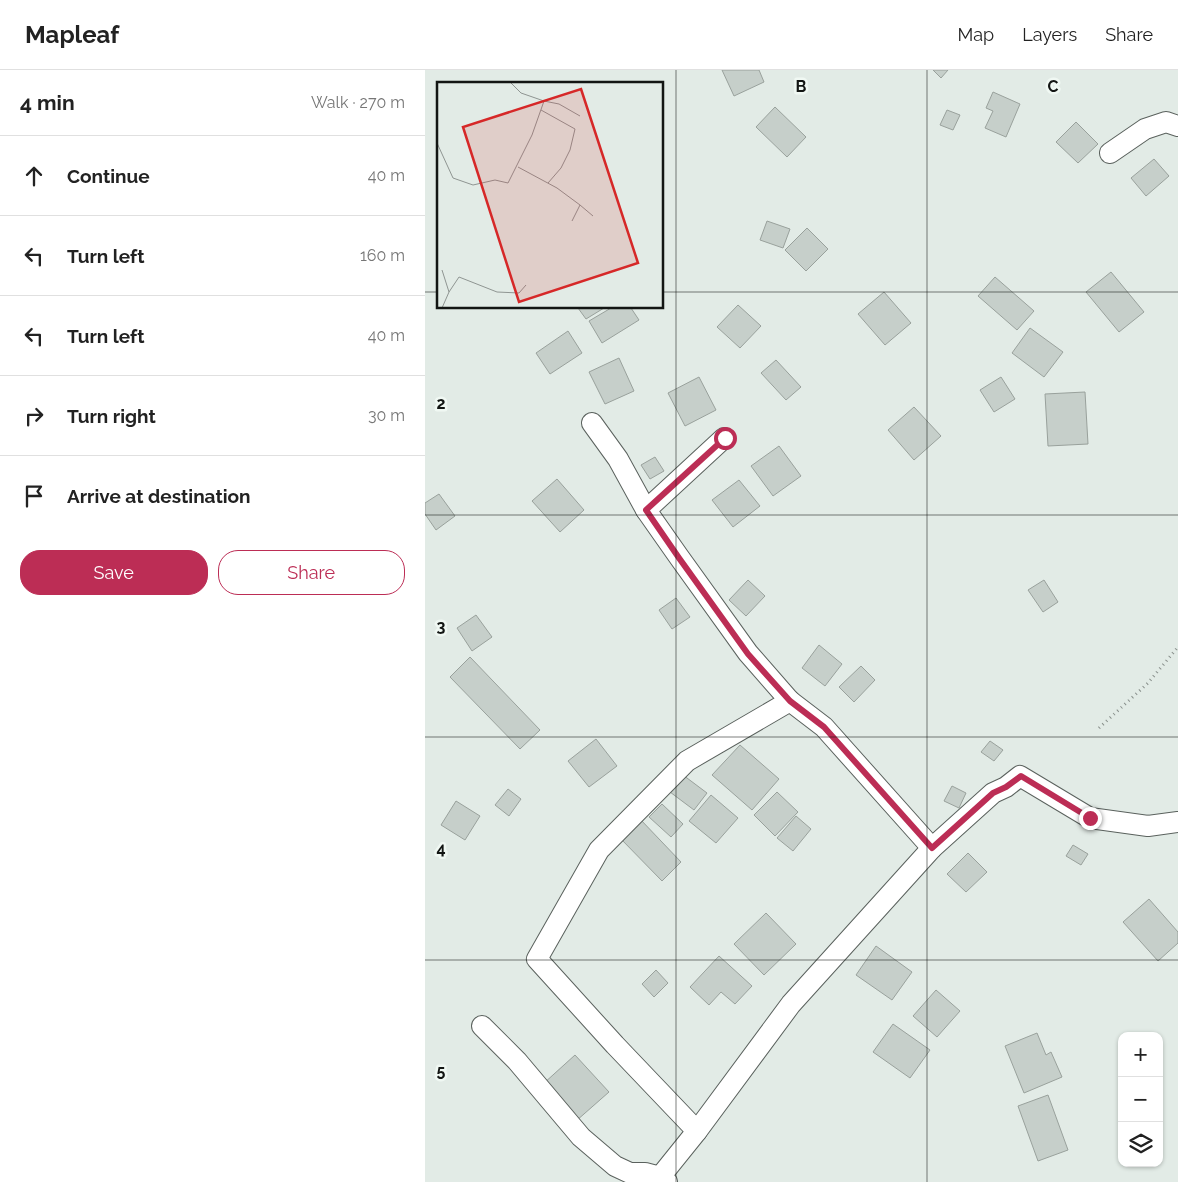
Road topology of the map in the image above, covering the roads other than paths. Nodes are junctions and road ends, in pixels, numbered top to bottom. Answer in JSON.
{"nodes":[{"id":1,"x":1178,"y":126,"type":"edge"},
{"id":2,"x":1110,"y":154,"type":"dead end"},
{"id":3,"x":592,"y":423,"type":"dead end"},
{"id":4,"x":725,"y":438,"type":"dead end"},
{"id":5,"x":646,"y":510,"type":"junction"},
{"id":6,"x":790,"y":701,"type":"junction"},
{"id":7,"x":1178,"y":822,"type":"edge"},
{"id":8,"x":932,"y":848,"type":"junction"},
{"id":9,"x":482,"y":1026,"type":"dead end"},
{"id":10,"x":697,"y":1131,"type":"junction"},
{"id":11,"x":663,"y":1179,"type":"edge"}],
"edges":[{"from":1,"to":2,"type":"street"},
{"from":3,"to":5,"type":"street"},
{"from":4,"to":5,"type":"street"},
{"from":5,"to":6,"type":"street"},
{"from":6,"to":8,"type":"street"},
{"from":6,"to":10,"type":"street"},
{"from":7,"to":8,"type":"street"},
{"from":8,"to":10,"type":"street"},
{"from":9,"to":11,"type":"street"},
{"from":10,"to":11,"type":"street"}]}
